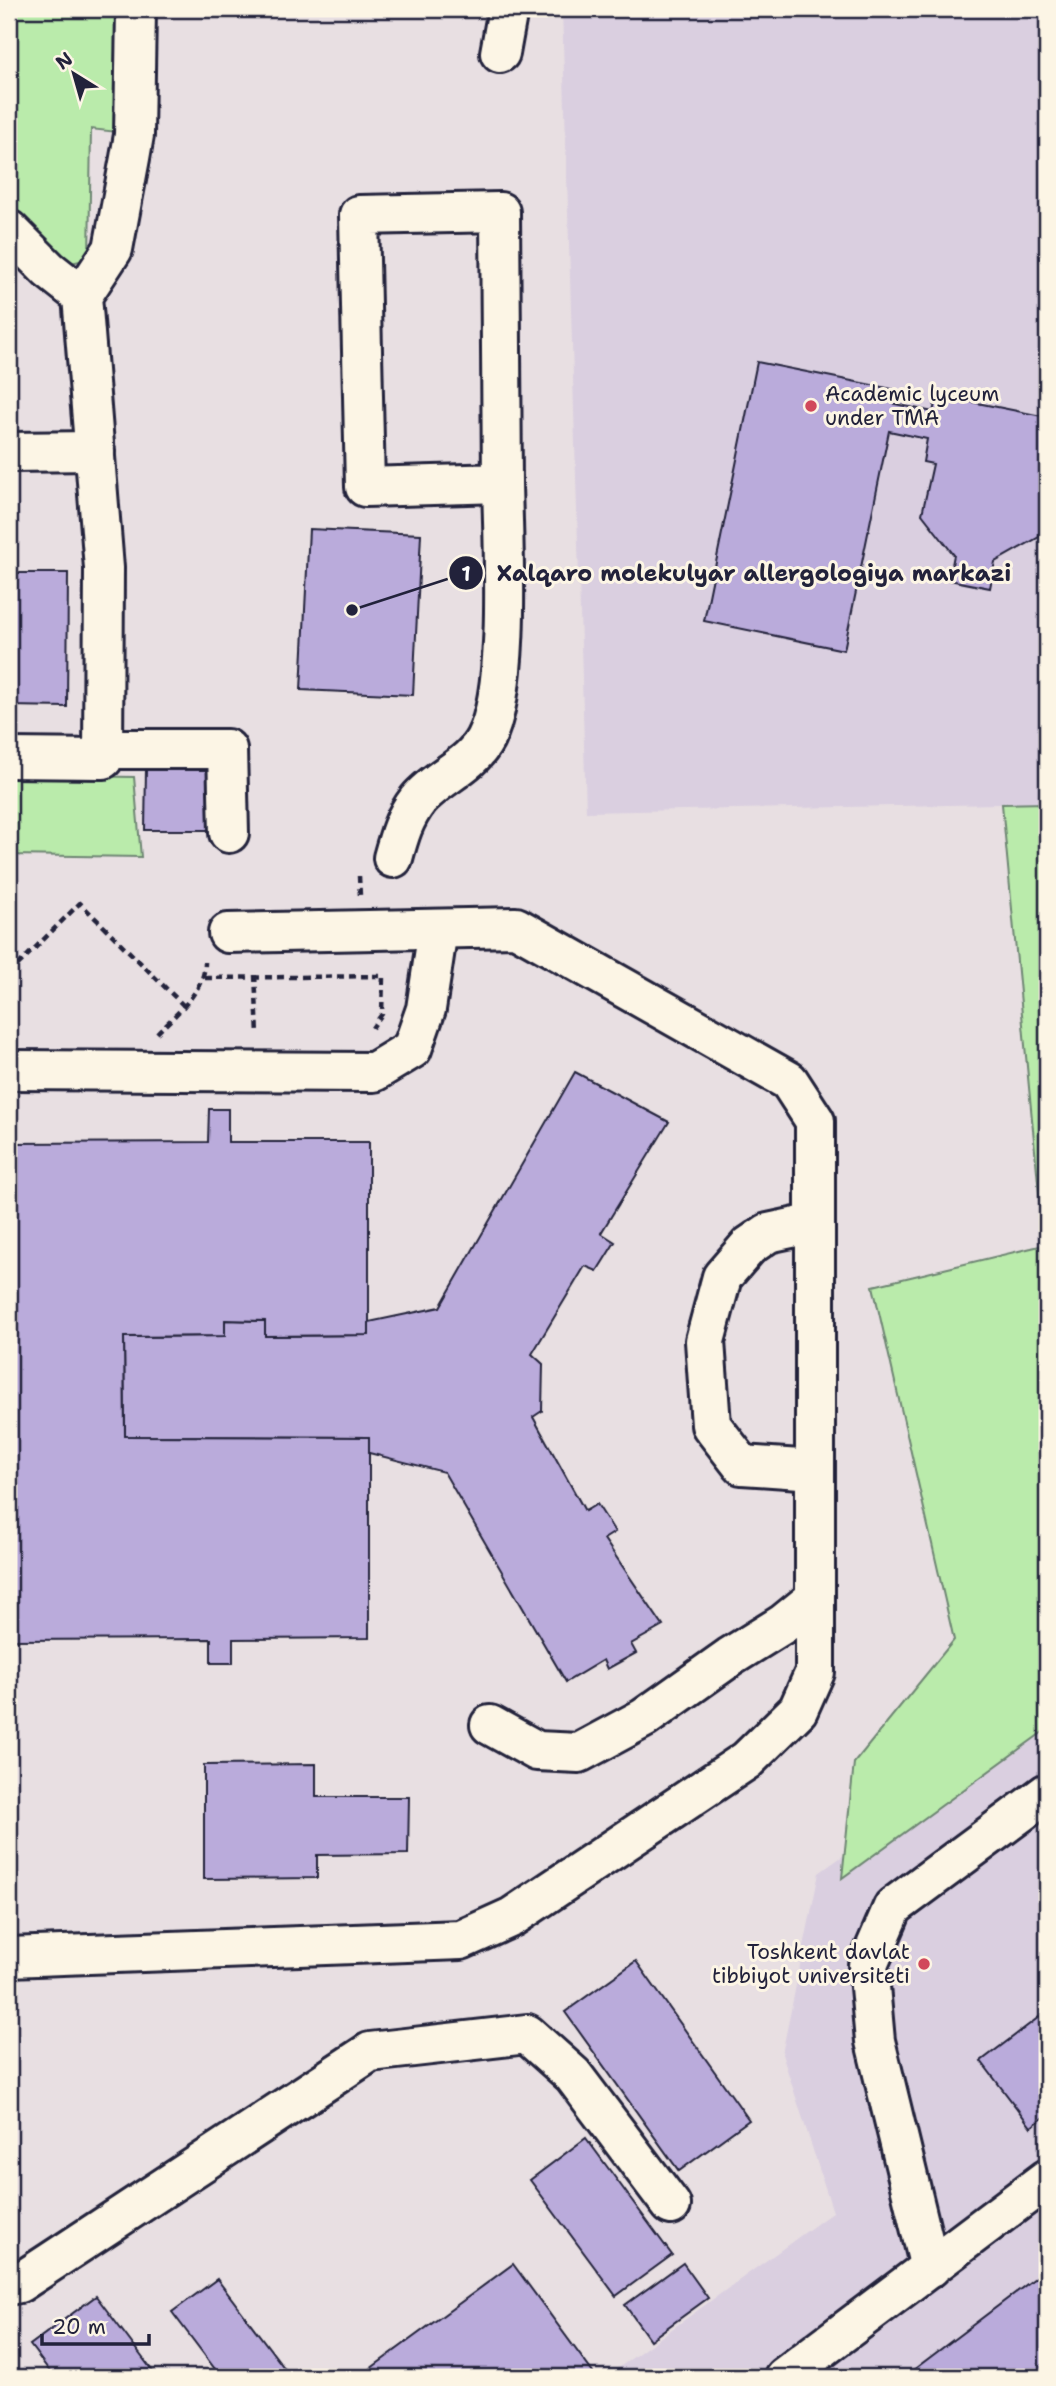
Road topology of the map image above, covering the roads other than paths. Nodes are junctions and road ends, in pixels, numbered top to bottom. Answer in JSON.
{"nodes":[{"id":1,"x":136,"y":9,"type":"edge"},
{"id":2,"x":508,"y":9,"type":"edge"},
{"id":3,"x":500,"y":53,"type":"dead end"},
{"id":4,"x":9,"y":230,"type":"edge"},
{"id":5,"x":82,"y":296,"type":"junction"},
{"id":6,"x":94,"y":451,"type":"junction"},
{"id":7,"x":9,"y":452,"type":"edge"},
{"id":8,"x":502,"y":483,"type":"junction"},
{"id":9,"x":103,"y":749,"type":"junction"},
{"id":10,"x":9,"y":758,"type":"edge"},
{"id":11,"x":229,"y":832,"type":"dead end"},
{"id":12,"x":376,"y":862,"type":"road end"},
{"id":13,"x":438,"y":929,"type":"junction"},
{"id":14,"x":217,"y":943,"type":"road end"},
{"id":15,"x":9,"y":1070,"type":"edge"},
{"id":16,"x":815,"y":1223,"type":"junction"},
{"id":17,"x":815,"y":1471,"type":"junction"},
{"id":18,"x":815,"y":1598,"type":"junction"},
{"id":19,"x":490,"y":1726,"type":"dead end"},
{"id":20,"x":1047,"y":1793,"type":"edge"},
{"id":21,"x":9,"y":1957,"type":"edge"},
{"id":22,"x":1047,"y":2179,"type":"edge"},
{"id":23,"x":671,"y":2205,"type":"dead end"},
{"id":24,"x":930,"y":2267,"type":"junction"},
{"id":25,"x":9,"y":2285,"type":"edge"},
{"id":26,"x":784,"y":2377,"type":"edge"}],
"edges":[{"from":1,"to":5,"type":"lane"},
{"from":2,"to":3,"type":"lane"},
{"from":4,"to":5,"type":"lane"},
{"from":5,"to":6,"type":"lane"},
{"from":6,"to":7,"type":"lane"},
{"from":6,"to":9,"type":"lane"},
{"from":8,"to":8,"type":"lane"},
{"from":8,"to":12,"type":"lane"},
{"from":9,"to":10,"type":"lane"},
{"from":9,"to":11,"type":"lane"},
{"from":13,"to":14,"type":"lane"},
{"from":13,"to":15,"type":"lane"},
{"from":13,"to":16,"type":"lane"},
{"from":16,"to":17,"type":"lane"},
{"from":16,"to":17,"type":"lane"},
{"from":17,"to":18,"type":"lane"},
{"from":18,"to":19,"type":"lane"},
{"from":18,"to":21,"type":"lane"},
{"from":20,"to":24,"type":"lane"},
{"from":22,"to":24,"type":"lane"},
{"from":23,"to":25,"type":"lane"},
{"from":24,"to":26,"type":"lane"}]}
